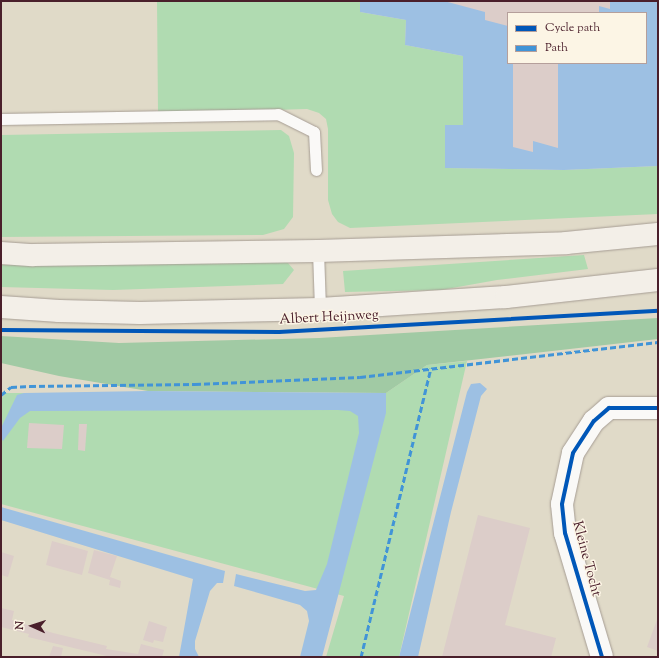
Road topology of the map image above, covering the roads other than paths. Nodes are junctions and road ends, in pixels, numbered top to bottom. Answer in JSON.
{"nodes":[{"id":1,"x":1,"y":119,"type":"edge"},
{"id":2,"x":316,"y":170,"type":"dead end"},
{"id":3,"x":658,"y":234,"type":"edge"},
{"id":4,"x":318,"y":251,"type":"junction"},
{"id":5,"x":1,"y":252,"type":"edge"},
{"id":6,"x":658,"y":280,"type":"edge"},
{"id":7,"x":1,"y":307,"type":"edge"},
{"id":8,"x":320,"y":309,"type":"junction"},
{"id":9,"x":658,"y":408,"type":"edge"},
{"id":10,"x":602,"y":657,"type":"edge"}],
"edges":[{"from":1,"to":2,"type":"lane"},
{"from":3,"to":4,"type":"main road"},
{"from":4,"to":5,"type":"main road"},
{"from":4,"to":8,"type":"lane","name":"Albert Heijnweg"},
{"from":6,"to":8,"type":"main road","name":"Albert Heijnweg"},
{"from":7,"to":8,"type":"main road","name":"Albert Heijnweg"},
{"from":9,"to":10,"type":"street","name":"Kleine Tocht"}]}
